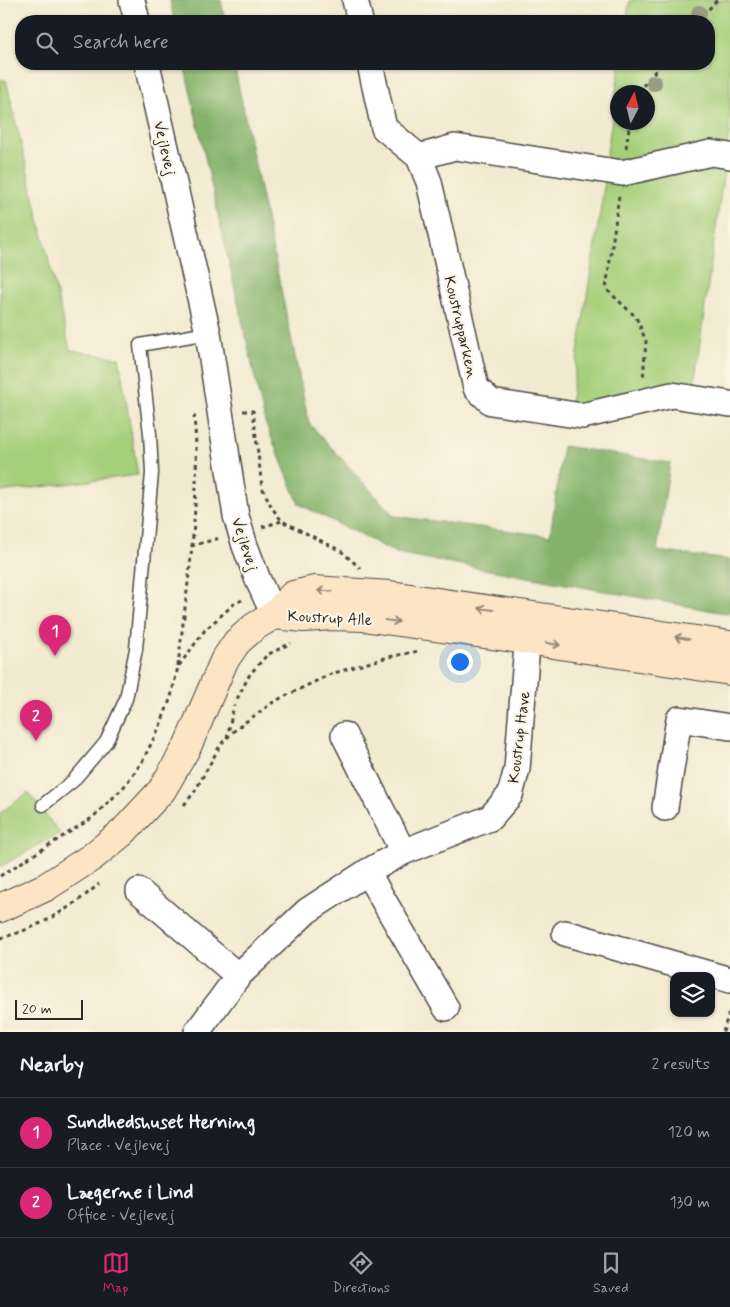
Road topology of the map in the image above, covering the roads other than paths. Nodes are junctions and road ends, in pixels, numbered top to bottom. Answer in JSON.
{"nodes":[{"id":1,"x":132,"y":0,"type":"edge"},
{"id":2,"x":355,"y":0,"type":"edge"},
{"id":3,"x":136,"y":15,"type":"edge"},
{"id":4,"x":359,"y":15,"type":"edge"},
{"id":5,"x":148,"y":70,"type":"edge"},
{"id":6,"x":371,"y":70,"type":"edge"},
{"id":7,"x":730,"y":156,"type":"edge"},
{"id":8,"x":419,"y":157,"type":"junction"},
{"id":9,"x":208,"y":333,"type":"junction"},
{"id":10,"x":730,"y":404,"type":"edge"},
{"id":11,"x":274,"y":615,"type":"junction"},
{"id":12,"x":528,"y":627,"type":"junction"},
{"id":13,"x":730,"y":645,"type":"edge"},
{"id":14,"x":730,"y":671,"type":"edge"},
{"id":15,"x":730,"y":726,"type":"edge"},
{"id":16,"x":344,"y":735,"type":"dead end"},
{"id":17,"x":43,"y":805,"type":"dead end"},
{"id":18,"x":666,"y":808,"type":"dead end"},
{"id":19,"x":403,"y":852,"type":"junction"},
{"id":20,"x":367,"y":872,"type":"junction"},
{"id":21,"x":139,"y":891,"type":"dead end"},
{"id":22,"x":0,"y":908,"type":"edge"},
{"id":23,"x":565,"y":933,"type":"dead end"},
{"id":24,"x":238,"y":976,"type":"junction"},
{"id":25,"x":730,"y":980,"type":"edge"},
{"id":26,"x":446,"y":1008,"type":"dead end"},
{"id":27,"x":198,"y":1032,"type":"edge"}],
"edges":[{"from":1,"to":3,"type":"street"},
{"from":2,"to":4,"type":"street"},
{"from":5,"to":9,"type":"street","name":"Vejlevej"},
{"from":6,"to":8,"type":"street","name":"Koustrupparken"},
{"from":7,"to":8,"type":"street"},
{"from":8,"to":10,"type":"street","name":"Koustrupparken"},
{"from":9,"to":11,"type":"street","name":"Vejlevej"},
{"from":9,"to":17,"type":"lane"},
{"from":11,"to":12,"type":"street","name":"Koustrup Alle","one_way":true},
{"from":12,"to":11,"type":"street","name":"Koustrup Alle","one_way":true},
{"from":11,"to":22,"type":"street"},
{"from":13,"to":12,"type":"street","name":"Koustrup Alle","one_way":true},
{"from":12,"to":14,"type":"street","name":"Koustrup Alle","one_way":true},
{"from":12,"to":19,"type":"street","name":"Koustrup Have"},
{"from":15,"to":18,"type":"street"},
{"from":16,"to":19,"type":"street"},
{"from":19,"to":20,"type":"street","name":"Koustrup Have"},
{"from":20,"to":24,"type":"street","name":"Koustrup Have"},
{"from":20,"to":26,"type":"street"},
{"from":21,"to":24,"type":"street"},
{"from":23,"to":25,"type":"street"},
{"from":24,"to":27,"type":"street","name":"Koustrup Have"}]}
